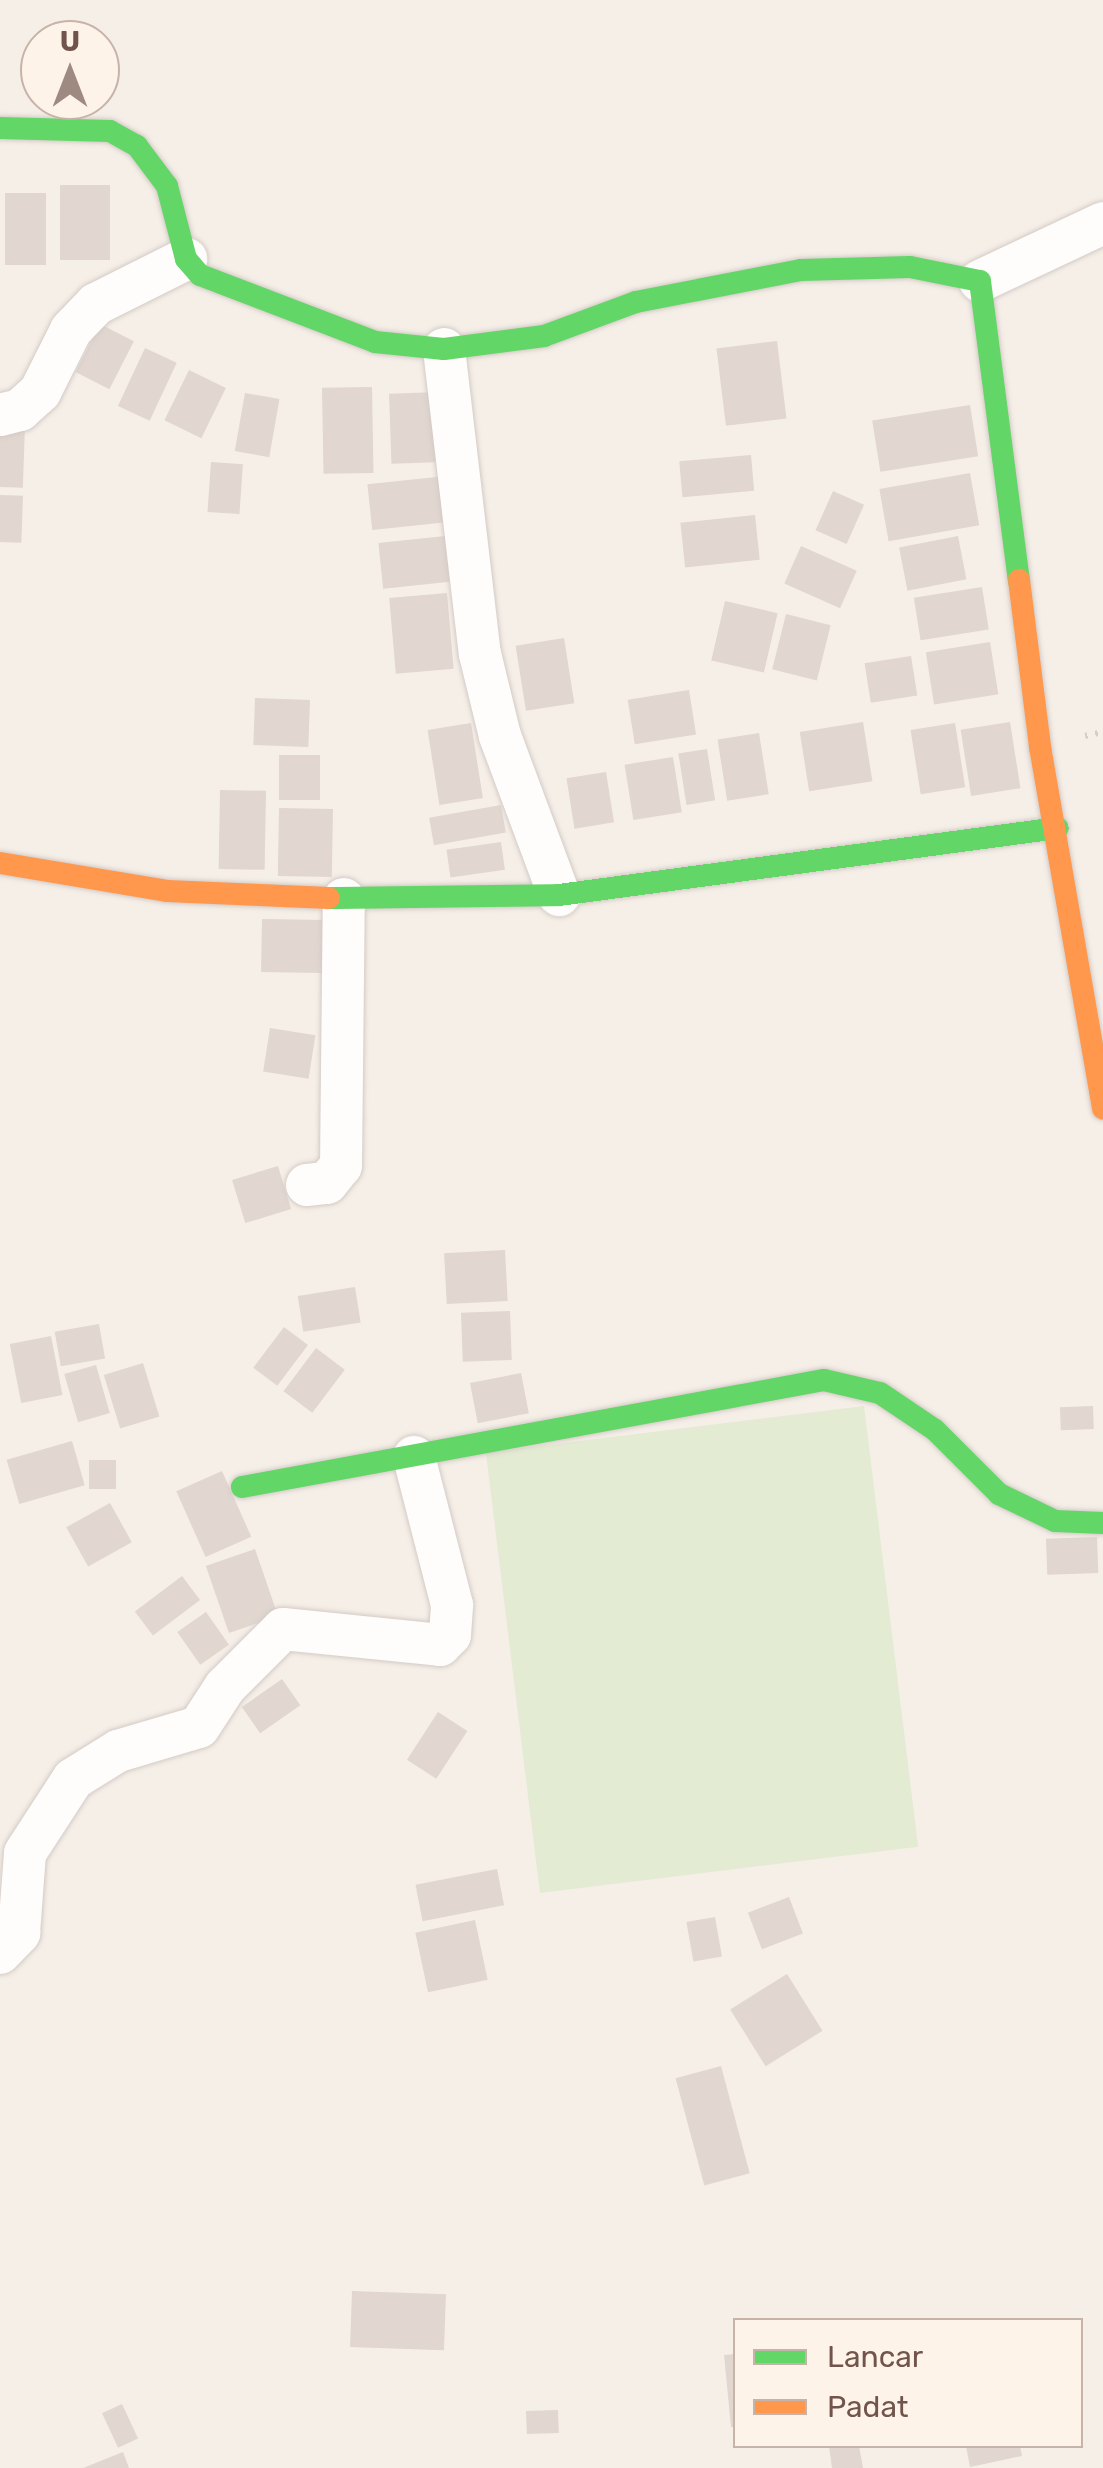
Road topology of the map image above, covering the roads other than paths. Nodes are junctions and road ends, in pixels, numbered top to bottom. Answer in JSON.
{"nodes":[{"id":1,"x":0,"y":128,"type":"edge"},
{"id":2,"x":1103,"y":222,"type":"edge"},
{"id":3,"x":186,"y":259,"type":"junction"},
{"id":4,"x":980,"y":281,"type":"junction"},
{"id":5,"x":444,"y":350,"type":"junction"},
{"id":6,"x":0,"y":415,"type":"edge"},
{"id":7,"x":1058,"y":828,"type":"junction"},
{"id":8,"x":0,"y":863,"type":"edge"},
{"id":9,"x":558,"y":896,"type":"junction"},
{"id":10,"x":344,"y":899,"type":"junction"},
{"id":11,"x":1103,"y":1109,"type":"edge"},
{"id":12,"x":307,"y":1185,"type":"dead end"},
{"id":13,"x":414,"y":1457,"type":"junction"},
{"id":14,"x":242,"y":1487,"type":"dead end"},
{"id":15,"x":1103,"y":1523,"type":"edge"},
{"id":16,"x":0,"y":1952,"type":"edge"}],
"edges":[{"from":1,"to":3,"type":"street"},
{"from":2,"to":4,"type":"street"},
{"from":3,"to":5,"type":"street"},
{"from":3,"to":6,"type":"street"},
{"from":4,"to":5,"type":"street"},
{"from":4,"to":7,"type":"street"},
{"from":5,"to":9,"type":"street"},
{"from":7,"to":9,"type":"street"},
{"from":7,"to":11,"type":"street"},
{"from":8,"to":10,"type":"street"},
{"from":9,"to":10,"type":"street"},
{"from":10,"to":12,"type":"street"},
{"from":13,"to":14,"type":"street"},
{"from":13,"to":15,"type":"street"},
{"from":13,"to":16,"type":"street"}]}
